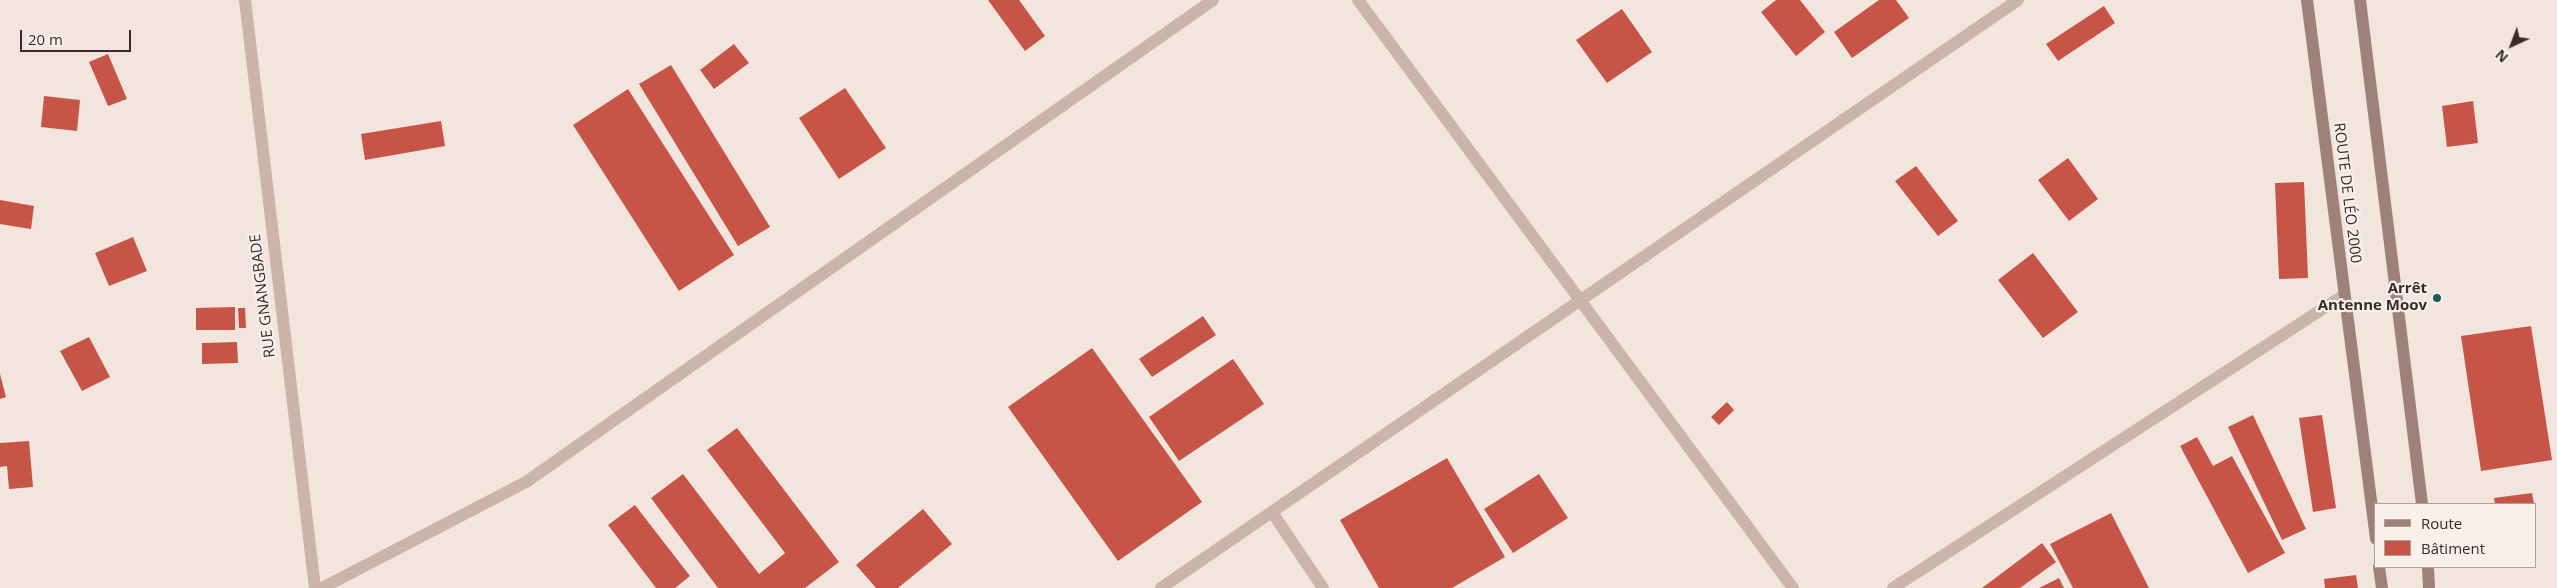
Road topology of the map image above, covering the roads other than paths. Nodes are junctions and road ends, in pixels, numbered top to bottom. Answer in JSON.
{"nodes":[{"id":1,"x":245,"y":0,"type":"edge"},
{"id":2,"x":1213,"y":0,"type":"edge"},
{"id":3,"x":1358,"y":0,"type":"edge"},
{"id":4,"x":2018,"y":0,"type":"edge"},
{"id":5,"x":2307,"y":0,"type":"edge"},
{"id":6,"x":2360,"y":0,"type":"edge"},
{"id":7,"x":2344,"y":294,"type":"junction"},
{"id":8,"x":1578,"y":300,"type":"junction"},
{"id":9,"x":2422,"y":503,"type":"edge"},
{"id":10,"x":1272,"y":512,"type":"junction"},
{"id":11,"x":2374,"y":524,"type":"edge"},
{"id":12,"x":2379,"y":568,"type":"edge"},
{"id":13,"x":2428,"y":568,"type":"edge"},
{"id":14,"x":315,"y":588,"type":"edge"},
{"id":15,"x":322,"y":588,"type":"edge"},
{"id":16,"x":1161,"y":588,"type":"edge"},
{"id":17,"x":1323,"y":588,"type":"edge"},
{"id":18,"x":1793,"y":588,"type":"edge"},
{"id":19,"x":1893,"y":588,"type":"edge"},
{"id":20,"x":2382,"y":588,"type":"edge"},
{"id":21,"x":2429,"y":588,"type":"edge"}],
"edges":[{"from":1,"to":14,"type":"street","name":"RUE GNANGBADE"},
{"from":2,"to":15,"type":"street"},
{"from":3,"to":8,"type":"street"},
{"from":4,"to":8,"type":"street"},
{"from":5,"to":7,"type":"street","name":"ROUTE DE LÉO 2000"},
{"from":6,"to":9,"type":"street"},
{"from":7,"to":11,"type":"street","name":"ROUTE DE LÉO 2000"},
{"from":7,"to":19,"type":"street"},
{"from":8,"to":10,"type":"street"},
{"from":8,"to":18,"type":"street"},
{"from":10,"to":16,"type":"street"},
{"from":10,"to":17,"type":"street"},
{"from":12,"to":20,"type":"street"},
{"from":13,"to":21,"type":"street"}]}
